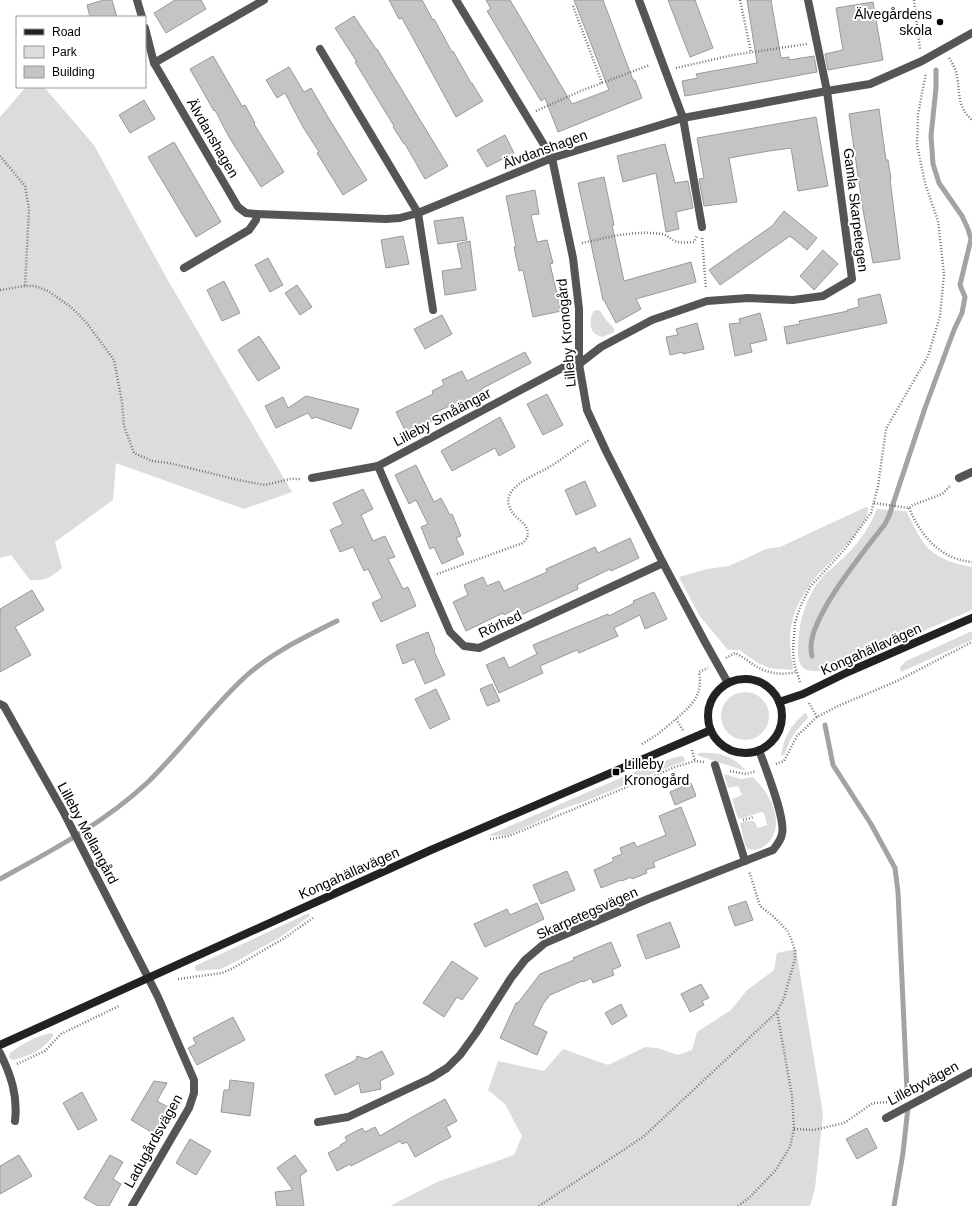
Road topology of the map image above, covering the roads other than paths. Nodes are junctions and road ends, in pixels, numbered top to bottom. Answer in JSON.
{"nodes":[{"id":1,"x":137,"y":0,"type":"edge"},
{"id":2,"x":264,"y":0,"type":"edge"},
{"id":3,"x":456,"y":0,"type":"edge"},
{"id":4,"x":639,"y":0,"type":"edge"},
{"id":5,"x":808,"y":0,"type":"edge"},
{"id":6,"x":142,"y":16,"type":"edge"},
{"id":7,"x":146,"y":32,"type":"edge"},
{"id":8,"x":972,"y":33,"type":"edge"},
{"id":9,"x":320,"y":49,"type":"dead end"},
{"id":10,"x":154,"y":63,"type":"junction"},
{"id":11,"x":827,"y":91,"type":"junction"},
{"id":12,"x":684,"y":118,"type":"junction"},
{"id":13,"x":552,"y":158,"type":"junction"},
{"id":14,"x":418,"y":213,"type":"junction"},
{"id":15,"x":257,"y":214,"type":"junction"},
{"id":16,"x":702,"y":227,"type":"road end"},
{"id":17,"x":184,"y":268,"type":"dead end"},
{"id":18,"x":433,"y":310,"type":"dead end"},
{"id":19,"x":579,"y":364,"type":"junction"},
{"id":20,"x":378,"y":466,"type":"junction"},
{"id":21,"x":972,"y":472,"type":"edge"},
{"id":22,"x":312,"y":478,"type":"road end"},
{"id":23,"x":959,"y":478,"type":"road end"},
{"id":24,"x":663,"y":563,"type":"junction"},
{"id":25,"x":972,"y":618,"type":"edge"},
{"id":26,"x":728,"y":683,"type":"junction"},
{"id":27,"x":780,"y":702,"type":"junction"},
{"id":28,"x":0,"y":704,"type":"edge"},
{"id":29,"x":711,"y":730,"type":"junction"},
{"id":30,"x":759,"y":750,"type":"junction"},
{"id":31,"x":715,"y":765,"type":"road end"},
{"id":32,"x":745,"y":861,"type":"junction"},
{"id":33,"x":148,"y":978,"type":"junction"},
{"id":34,"x":0,"y":1045,"type":"edge"},
{"id":35,"x":0,"y":1053,"type":"edge"},
{"id":36,"x":972,"y":1072,"type":"edge"},
{"id":37,"x":886,"y":1118,"type":"dead end"},
{"id":38,"x":15,"y":1121,"type":"dead end"},
{"id":39,"x":318,"y":1122,"type":"dead end"},
{"id":40,"x":132,"y":1206,"type":"edge"}],
"edges":[{"from":1,"to":6,"type":"street"},
{"from":2,"to":10,"type":"street"},
{"from":3,"to":13,"type":"street","name":"Lilleby Kronogård"},
{"from":4,"to":12,"type":"street"},
{"from":5,"to":11,"type":"street"},
{"from":7,"to":10,"type":"street","name":"Älvdanshagen"},
{"from":8,"to":11,"type":"street","name":"Älvdanshagen"},
{"from":9,"to":14,"type":"street"},
{"from":10,"to":15,"type":"street","name":"Älvdanshagen"},
{"from":11,"to":12,"type":"street","name":"Älvdanshagen"},
{"from":11,"to":19,"type":"street","name":"Gamla Skarpetegen"},
{"from":12,"to":13,"type":"street","name":"Älvdanshagen"},
{"from":12,"to":16,"type":"street"},
{"from":13,"to":14,"type":"street","name":"Älvdanshagen"},
{"from":13,"to":19,"type":"street","name":"Lilleby Kronogård"},
{"from":14,"to":15,"type":"street","name":"Älvdanshagen"},
{"from":14,"to":18,"type":"street"},
{"from":15,"to":17,"type":"street"},
{"from":19,"to":20,"type":"street","name":"Lilleby Småängar"},
{"from":19,"to":24,"type":"street","name":"Lilleby Kronogård"},
{"from":20,"to":22,"type":"street","name":"Lilleby Småängar"},
{"from":20,"to":24,"type":"street","name":"Rörhed"},
{"from":21,"to":23,"type":"street"},
{"from":24,"to":26,"type":"street","name":"Lilleby Kronogård"},
{"from":25,"to":27,"type":"street","name":"Kongahällavägen"},
{"from":26,"to":27,"type":"street"},
{"from":26,"to":29,"type":"street"},
{"from":27,"to":30,"type":"street"},
{"from":28,"to":33,"type":"street","name":"Lilleby Mellangård"},
{"from":29,"to":30,"type":"street"},
{"from":29,"to":33,"type":"street","name":"Kongahällavägen"},
{"from":30,"to":32,"type":"street","name":"Skarpetegsvägen"},
{"from":31,"to":32,"type":"street"},
{"from":32,"to":39,"type":"street","name":"Skarpetegsvägen"},
{"from":33,"to":34,"type":"street","name":"Kongahällavägen"},
{"from":33,"to":40,"type":"street","name":"Ladugårdsvägen"},
{"from":35,"to":38,"type":"street"},
{"from":36,"to":37,"type":"street","name":"Lillebyvägen"}]}
